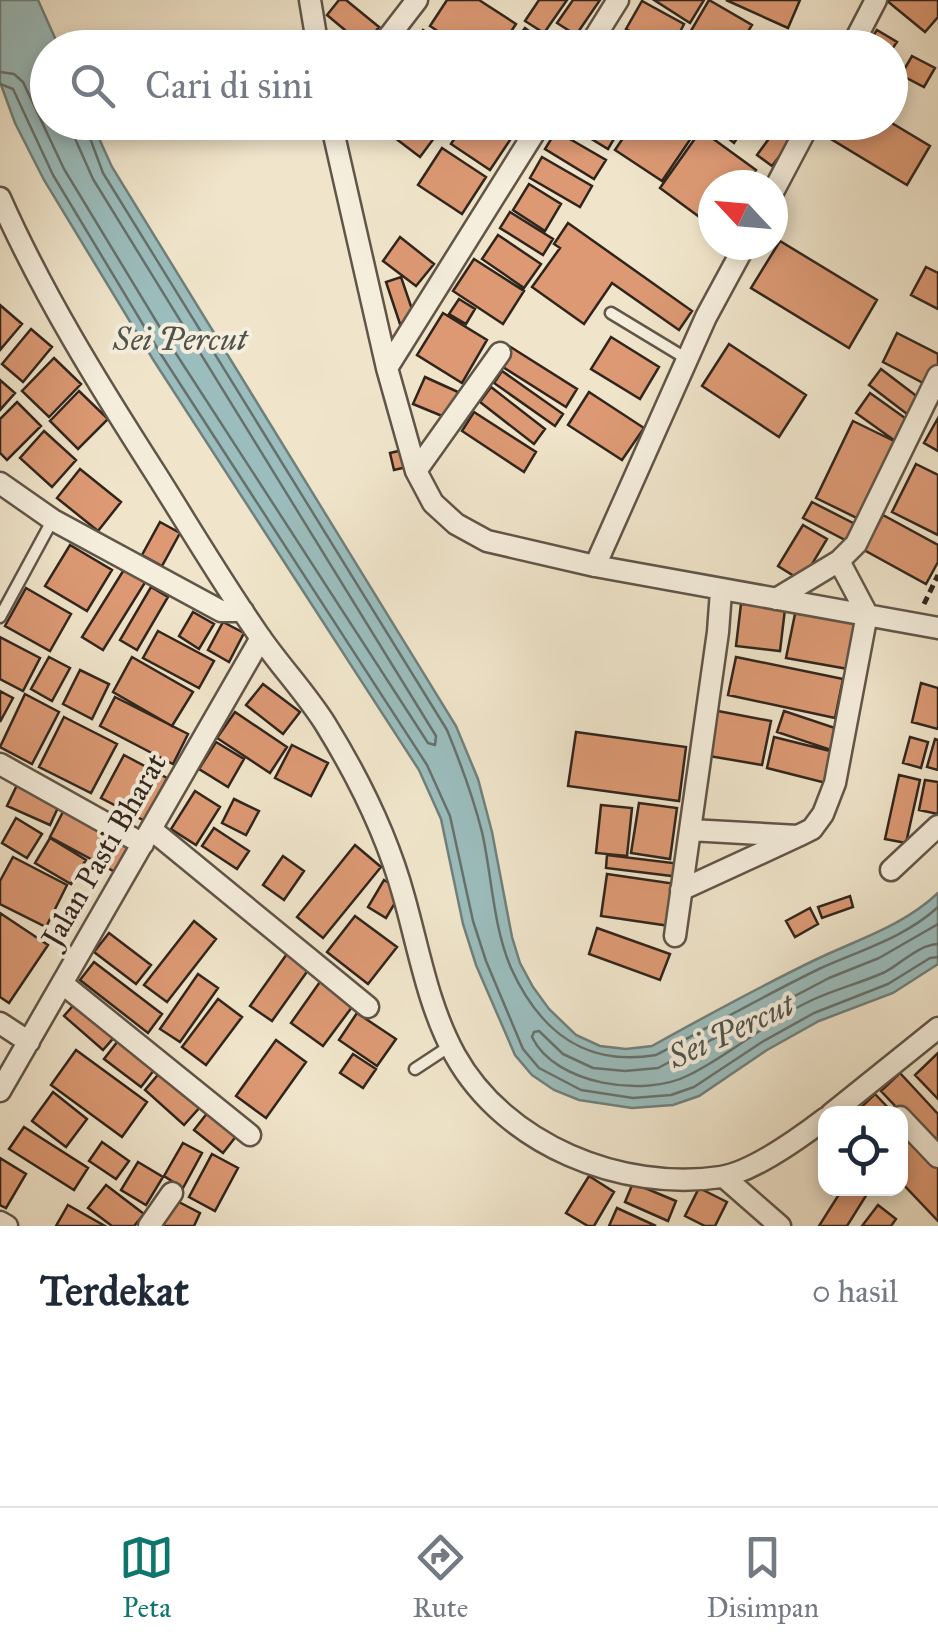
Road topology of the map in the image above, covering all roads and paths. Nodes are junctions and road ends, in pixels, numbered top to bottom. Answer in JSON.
{"nodes":[{"id":1,"x":310,"y":0,"type":"edge"},
{"id":2,"x":418,"y":0,"type":"edge"},
{"id":3,"x":618,"y":0,"type":"edge"},
{"id":4,"x":876,"y":0,"type":"edge"},
{"id":5,"x":315,"y":30,"type":"edge"},
{"id":6,"x":394,"y":30,"type":"edge"},
{"id":7,"x":599,"y":30,"type":"edge"},
{"id":8,"x":860,"y":30,"type":"edge"},
{"id":9,"x":335,"y":140,"type":"edge"},
{"id":10,"x":530,"y":140,"type":"edge"},
{"id":11,"x":800,"y":140,"type":"edge"},
{"id":12,"x":785,"y":170,"type":"edge"},
{"id":13,"x":0,"y":198,"type":"edge"},
{"id":14,"x":736,"y":260,"type":"edge"},
{"id":15,"x":611,"y":314,"type":"dead end"},
{"id":16,"x":500,"y":352,"type":"dead end"},
{"id":17,"x":686,"y":359,"type":"junction"},
{"id":18,"x":387,"y":368,"type":"junction"},
{"id":19,"x":938,"y":376,"type":"edge"},
{"id":20,"x":416,"y":471,"type":"junction"},
{"id":21,"x":0,"y":483,"type":"edge"},
{"id":22,"x":53,"y":520,"type":"junction"},
{"id":23,"x":839,"y":561,"type":"junction"},
{"id":24,"x":595,"y":566,"type":"junction"},
{"id":25,"x":938,"y":575,"type":"edge"},
{"id":26,"x":721,"y":591,"type":"junction"},
{"id":27,"x":776,"y":599,"type":"junction"},
{"id":28,"x":242,"y":611,"type":"junction"},
{"id":29,"x":867,"y":614,"type":"junction"},
{"id":30,"x":0,"y":616,"type":"edge"},
{"id":31,"x":914,"y":625,"type":"junction"},
{"id":32,"x":938,"y":628,"type":"edge"},
{"id":33,"x":261,"y":638,"type":"junction"},
{"id":34,"x":0,"y":764,"type":"edge"},
{"id":35,"x":938,"y":826,"type":"edge"},
{"id":36,"x":690,"y":830,"type":"junction"},
{"id":37,"x":798,"y":836,"type":"junction"},
{"id":38,"x":147,"y":837,"type":"junction"},
{"id":39,"x":891,"y":870,"type":"dead end"},
{"id":40,"x":682,"y":890,"type":"junction"},
{"id":41,"x":675,"y":936,"type":"dead end"},
{"id":42,"x":62,"y":984,"type":"junction"},
{"id":43,"x":368,"y":1007,"type":"dead end"},
{"id":44,"x":0,"y":1023,"type":"edge"},
{"id":45,"x":938,"y":1028,"type":"edge"},
{"id":46,"x":29,"y":1042,"type":"junction"},
{"id":47,"x":450,"y":1046,"type":"junction"},
{"id":48,"x":415,"y":1069,"type":"dead end"},
{"id":49,"x":0,"y":1090,"type":"edge"},
{"id":50,"x":840,"y":1106,"type":"edge"},
{"id":51,"x":818,"y":1122,"type":"edge"},
{"id":52,"x":908,"y":1125,"type":"edge"},
{"id":53,"x":250,"y":1135,"type":"dead end"},
{"id":54,"x":938,"y":1157,"type":"edge"},
{"id":55,"x":724,"y":1177,"type":"junction"},
{"id":56,"x":172,"y":1193,"type":"dead end"},
{"id":57,"x":0,"y":1222,"type":"edge"},
{"id":58,"x":8,"y":1226,"type":"edge"},
{"id":59,"x":149,"y":1226,"type":"edge"},
{"id":60,"x":780,"y":1226,"type":"edge"}],
"edges":[{"from":1,"to":5,"type":"street"},
{"from":2,"to":6,"type":"street"},
{"from":3,"to":7,"type":"street"},
{"from":4,"to":8,"type":"street"},
{"from":9,"to":18,"type":"street"},
{"from":10,"to":18,"type":"street"},
{"from":11,"to":12,"type":"street"},
{"from":13,"to":28,"type":"street"},
{"from":14,"to":17,"type":"street"},
{"from":15,"to":17,"type":"lane"},
{"from":16,"to":20,"type":"street"},
{"from":17,"to":24,"type":"street"},
{"from":18,"to":20,"type":"street"},
{"from":19,"to":23,"type":"street"},
{"from":20,"to":24,"type":"street"},
{"from":21,"to":22,"type":"street"},
{"from":22,"to":28,"type":"street"},
{"from":22,"to":30,"type":"lane"},
{"from":23,"to":27,"type":"street"},
{"from":23,"to":29,"type":"street"},
{"from":24,"to":26,"type":"street"},
{"from":25,"to":31,"type":"path"},
{"from":26,"to":27,"type":"street"},
{"from":26,"to":36,"type":"street"},
{"from":27,"to":29,"type":"street"},
{"from":28,"to":33,"type":"street"},
{"from":29,"to":31,"type":"street"},
{"from":29,"to":37,"type":"street"},
{"from":31,"to":32,"type":"street"},
{"from":33,"to":38,"type":"street","name":"Jalan Pasti Bharat"},
{"from":33,"to":47,"type":"street"},
{"from":34,"to":38,"type":"street"},
{"from":35,"to":39,"type":"street"},
{"from":36,"to":37,"type":"street"},
{"from":36,"to":40,"type":"street"},
{"from":37,"to":40,"type":"street"},
{"from":38,"to":42,"type":"street","name":"Jalan Pasti Bharat"},
{"from":38,"to":43,"type":"street"},
{"from":40,"to":41,"type":"street"},
{"from":42,"to":46,"type":"street","name":"Jalan Pasti Bharat"},
{"from":42,"to":53,"type":"street"},
{"from":44,"to":46,"type":"street"},
{"from":45,"to":50,"type":"street"},
{"from":46,"to":49,"type":"street","name":"Jalan Pasti Bharat"},
{"from":47,"to":48,"type":"lane"},
{"from":47,"to":55,"type":"street"},
{"from":51,"to":55,"type":"street"},
{"from":52,"to":54,"type":"street"},
{"from":55,"to":60,"type":"street"},
{"from":56,"to":59,"type":"street"},
{"from":57,"to":58,"type":"street"}]}
